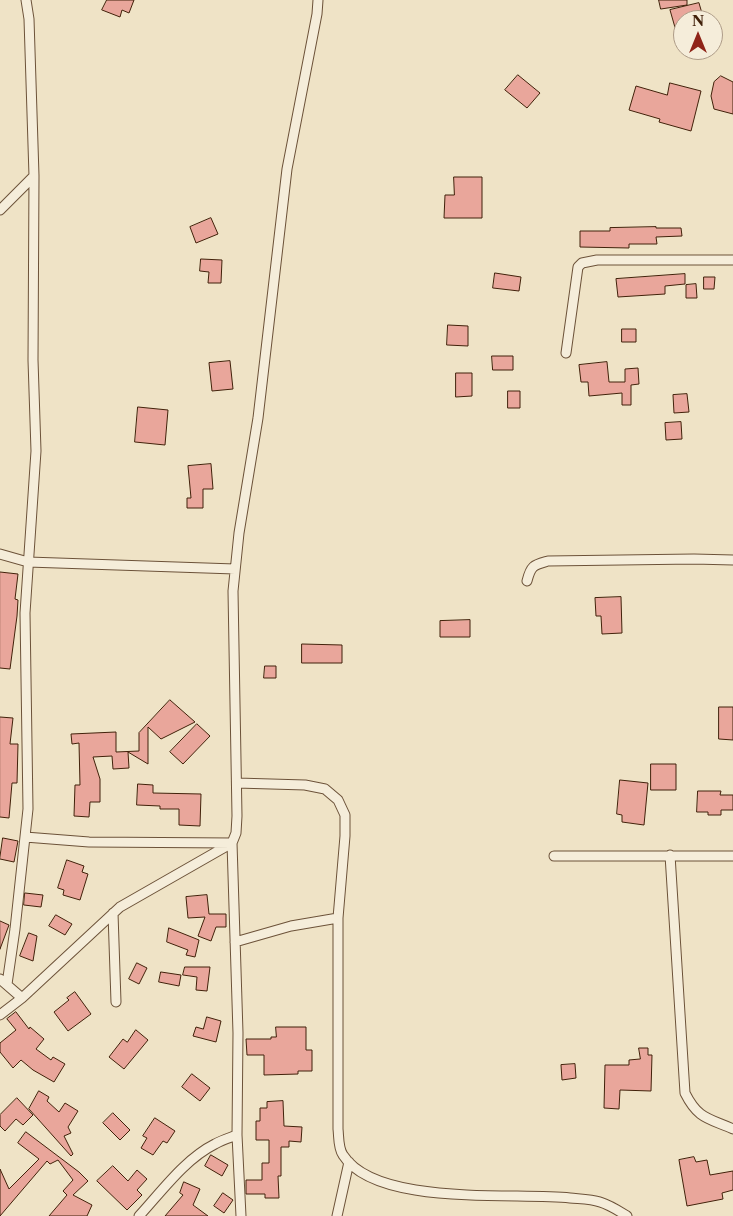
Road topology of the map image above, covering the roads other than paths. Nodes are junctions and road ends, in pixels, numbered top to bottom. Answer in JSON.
{"nodes":[{"id":1,"x":26,"y":0,"type":"edge"},
{"id":2,"x":318,"y":0,"type":"edge"},
{"id":3,"x":34,"y":176,"type":"junction"},
{"id":4,"x":0,"y":210,"type":"edge"},
{"id":5,"x":733,"y":260,"type":"edge"},
{"id":6,"x":566,"y":353,"type":"dead end"},
{"id":7,"x":0,"y":554,"type":"edge"},
{"id":8,"x":733,"y":560,"type":"edge"},
{"id":9,"x":28,"y":562,"type":"junction"},
{"id":10,"x":235,"y":569,"type":"junction"},
{"id":11,"x":527,"y":581,"type":"dead end"},
{"id":12,"x":236,"y":783,"type":"junction"},
{"id":13,"x":25,"y":837,"type":"junction"},
{"id":14,"x":232,"y":843,"type":"junction"},
{"id":15,"x":670,"y":855,"type":"junction"},
{"id":16,"x":554,"y":856,"type":"dead end"},
{"id":17,"x":733,"y":856,"type":"edge"},
{"id":18,"x":113,"y":913,"type":"junction"},
{"id":19,"x":338,"y":918,"type":"junction"},
{"id":20,"x":235,"y":942,"type":"junction"},
{"id":21,"x":3,"y":981,"type":"edge"},
{"id":22,"x":22,"y":998,"type":"junction"},
{"id":23,"x":116,"y":1002,"type":"dead end"},
{"id":24,"x":0,"y":1015,"type":"edge"},
{"id":25,"x":733,"y":1129,"type":"edge"},
{"id":26,"x":236,"y":1135,"type":"junction"},
{"id":27,"x":349,"y":1162,"type":"junction"},
{"id":28,"x":139,"y":1216,"type":"edge"},
{"id":29,"x":241,"y":1216,"type":"edge"},
{"id":30,"x":337,"y":1216,"type":"edge"},
{"id":31,"x":627,"y":1216,"type":"edge"}],
"edges":[{"from":1,"to":3,"type":"street"},
{"from":2,"to":10,"type":"street"},
{"from":3,"to":4,"type":"street"},
{"from":3,"to":9,"type":"street"},
{"from":5,"to":6,"type":"street"},
{"from":7,"to":9,"type":"street"},
{"from":8,"to":11,"type":"street"},
{"from":9,"to":10,"type":"street"},
{"from":9,"to":13,"type":"street"},
{"from":10,"to":12,"type":"street"},
{"from":12,"to":14,"type":"street"},
{"from":12,"to":19,"type":"street"},
{"from":13,"to":14,"type":"street"},
{"from":13,"to":21,"type":"street"},
{"from":14,"to":18,"type":"street"},
{"from":14,"to":20,"type":"street"},
{"from":15,"to":16,"type":"street"},
{"from":15,"to":17,"type":"street"},
{"from":15,"to":25,"type":"street"},
{"from":18,"to":22,"type":"street"},
{"from":18,"to":23,"type":"street"},
{"from":19,"to":20,"type":"street"},
{"from":19,"to":27,"type":"street"},
{"from":20,"to":26,"type":"street"},
{"from":21,"to":22,"type":"street"},
{"from":22,"to":24,"type":"street"},
{"from":26,"to":28,"type":"street"},
{"from":26,"to":29,"type":"street"},
{"from":27,"to":30,"type":"street"},
{"from":27,"to":31,"type":"street"}]}
